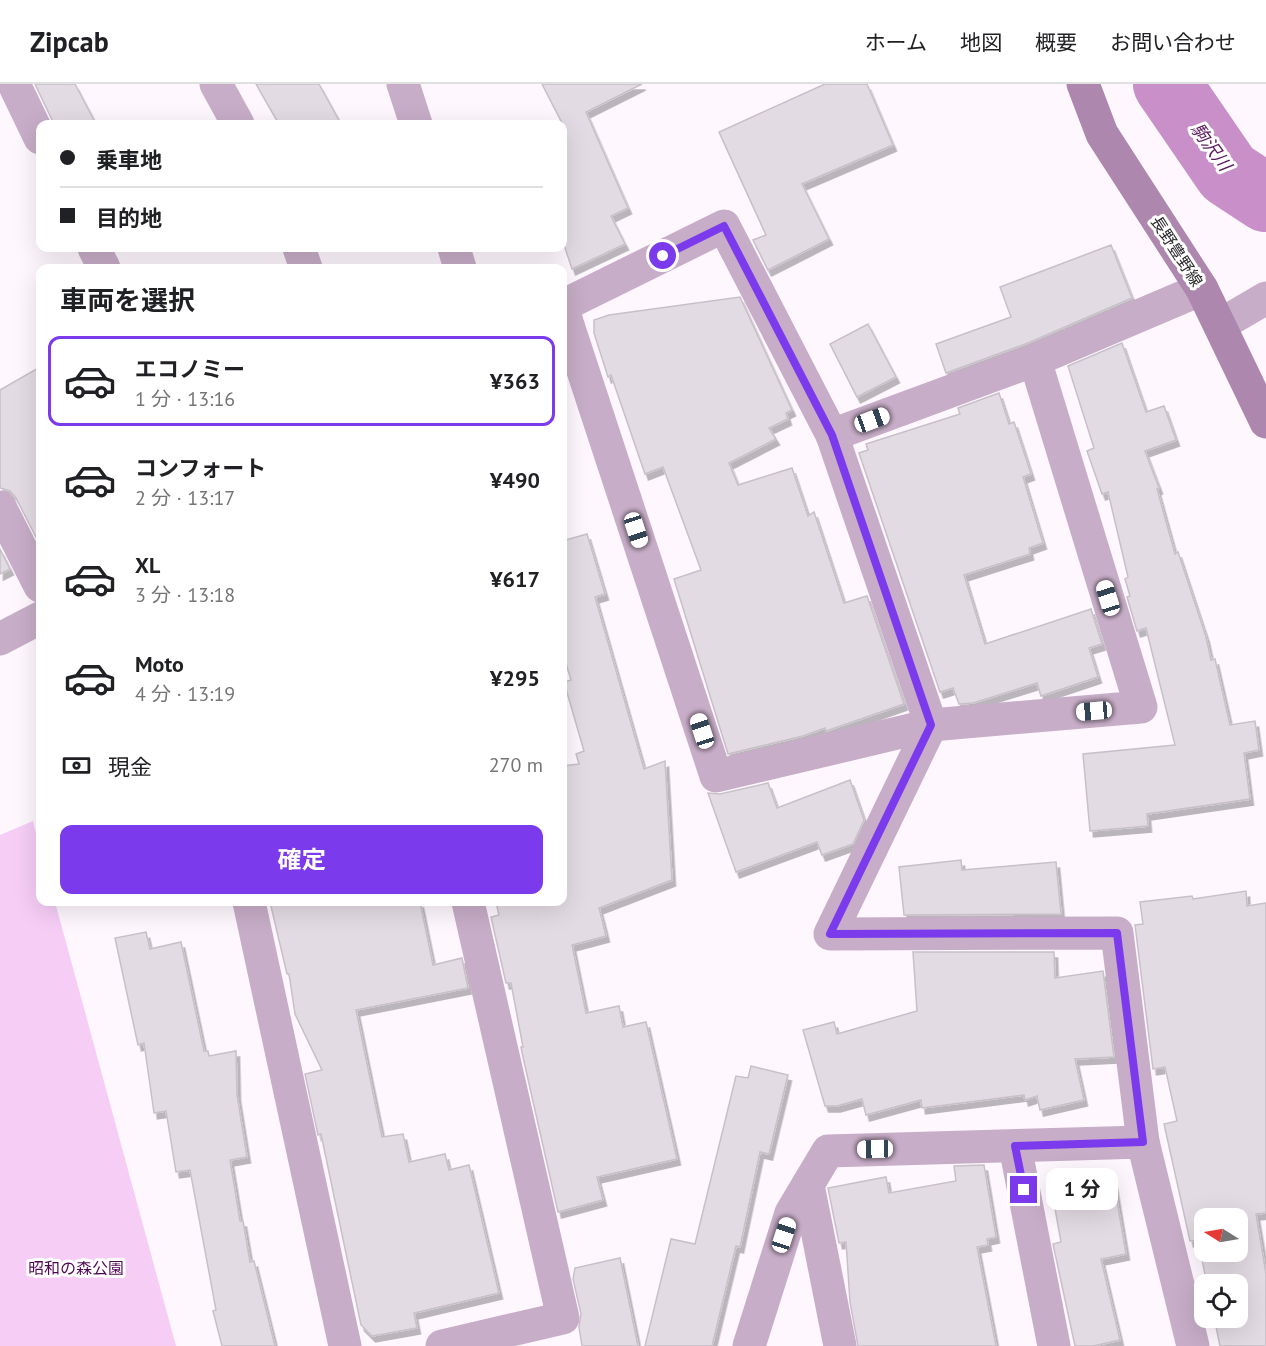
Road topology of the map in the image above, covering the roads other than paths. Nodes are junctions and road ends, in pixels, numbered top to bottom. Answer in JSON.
{"nodes":[{"id":1,"x":14,"y":84,"type":"edge"},
{"id":2,"x":216,"y":84,"type":"edge"},
{"id":3,"x":403,"y":84,"type":"edge"},
{"id":4,"x":1083,"y":84,"type":"edge"},
{"id":5,"x":236,"y":120,"type":"edge"},
{"id":6,"x":415,"y":120,"type":"edge"},
{"id":7,"x":36,"y":130,"type":"edge"},
{"id":8,"x":1202,"y":289,"type":"junction"},
{"id":9,"x":1266,"y":298,"type":"edge"},
{"id":10,"x":567,"y":304,"type":"edge"},
{"id":11,"x":567,"y":321,"type":"edge"},
{"id":12,"x":1220,"y":325,"type":"junction"},
{"id":13,"x":1035,"y":360,"type":"junction"},
{"id":14,"x":1266,"y":422,"type":"edge"},
{"id":15,"x":832,"y":435,"type":"junction"},
{"id":16,"x":0,"y":507,"type":"edge"},
{"id":17,"x":36,"y":578,"type":"edge"},
{"id":18,"x":36,"y":620,"type":"edge"},
{"id":19,"x":0,"y":639,"type":"edge"},
{"id":20,"x":931,"y":725,"type":"junction"},
{"id":21,"x":250,"y":906,"type":"edge"},
{"id":22,"x":469,"y":906,"type":"edge"},
{"id":23,"x":1143,"y":1142,"type":"junction"},
{"id":24,"x":1015,"y":1146,"type":"junction"},
{"id":25,"x":808,"y":1185,"type":"junction"},
{"id":26,"x":345,"y":1346,"type":"edge"},
{"id":27,"x":442,"y":1346,"type":"edge"},
{"id":28,"x":749,"y":1346,"type":"edge"},
{"id":29,"x":840,"y":1346,"type":"edge"},
{"id":30,"x":1054,"y":1346,"type":"edge"},
{"id":31,"x":1192,"y":1346,"type":"edge"}],
"edges":[{"from":1,"to":7,"type":"street"},
{"from":2,"to":5,"type":"street"},
{"from":3,"to":6,"type":"street"},
{"from":4,"to":8,"type":"main road","name":"長野豊野線"},
{"from":8,"to":12,"type":"main road","name":"長野豊野線"},
{"from":8,"to":13,"type":"street"},
{"from":9,"to":12,"type":"street"},
{"from":10,"to":15,"type":"street"},
{"from":11,"to":20,"type":"street"},
{"from":12,"to":14,"type":"main road","name":"長野豊野線"},
{"from":13,"to":15,"type":"street"},
{"from":13,"to":20,"type":"street"},
{"from":15,"to":20,"type":"street"},
{"from":16,"to":17,"type":"street"},
{"from":18,"to":19,"type":"street"},
{"from":20,"to":23,"type":"street"},
{"from":21,"to":26,"type":"street"},
{"from":22,"to":27,"type":"street"},
{"from":23,"to":24,"type":"street"},
{"from":23,"to":31,"type":"street"},
{"from":24,"to":25,"type":"street"},
{"from":24,"to":30,"type":"street"},
{"from":25,"to":28,"type":"street"},
{"from":25,"to":29,"type":"street"}]}
